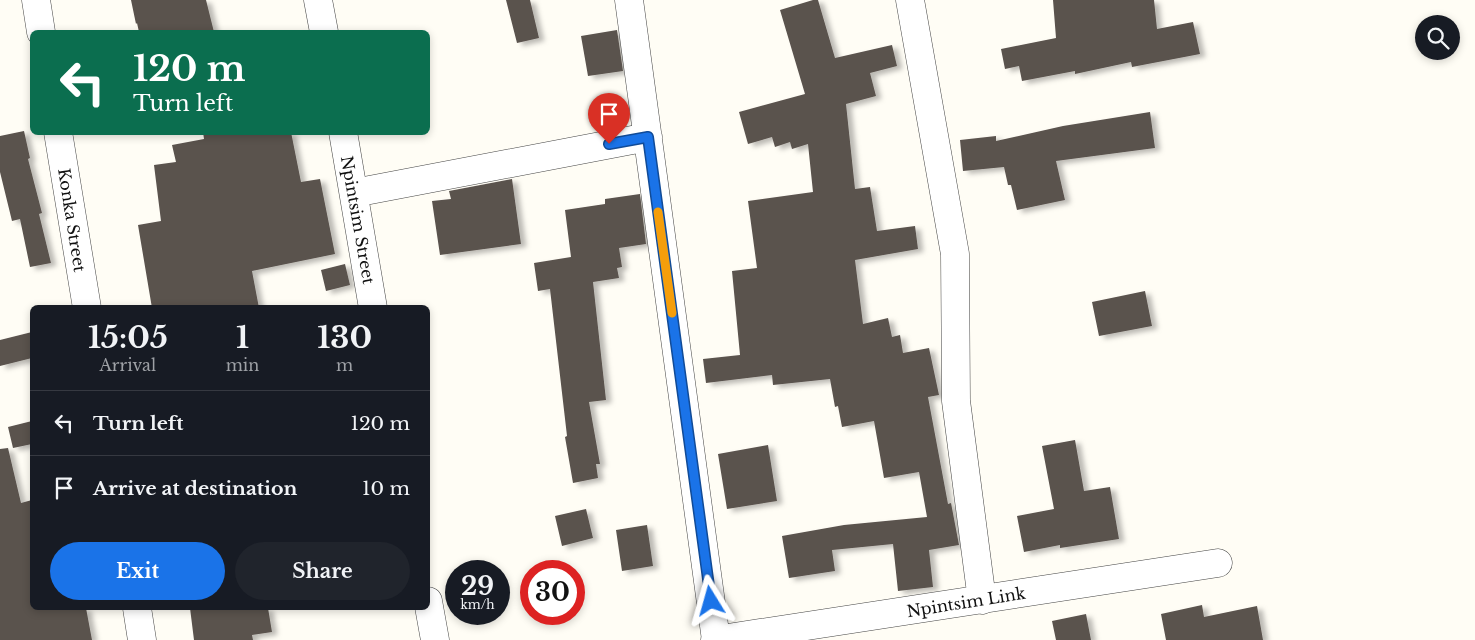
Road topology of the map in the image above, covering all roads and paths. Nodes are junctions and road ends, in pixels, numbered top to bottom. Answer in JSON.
{"nodes":[{"id":1,"x":36,"y":0,"type":"edge"},
{"id":2,"x":318,"y":0,"type":"edge"},
{"id":3,"x":629,"y":0,"type":"edge"},
{"id":4,"x":910,"y":0,"type":"edge"},
{"id":5,"x":41,"y":30,"type":"edge"},
{"id":6,"x":324,"y":30,"type":"edge"},
{"id":7,"x":58,"y":135,"type":"edge"},
{"id":8,"x":344,"y":135,"type":"edge"},
{"id":9,"x":648,"y":137,"type":"junction"},
{"id":10,"x":354,"y":193,"type":"junction"},
{"id":11,"x":87,"y":305,"type":"edge"},
{"id":12,"x":373,"y":305,"type":"edge"},
{"id":13,"x":1218,"y":563,"type":"dead end"},
{"id":14,"x":982,"y":600,"type":"junction"},
{"id":15,"x":137,"y":610,"type":"edge"},
{"id":16,"x":430,"y":610,"type":"edge"},
{"id":17,"x":142,"y":640,"type":"edge"},
{"id":18,"x":435,"y":640,"type":"edge"},
{"id":19,"x":716,"y":640,"type":"edge"}],
"edges":[{"from":1,"to":5,"type":"street"},
{"from":2,"to":6,"type":"street"},
{"from":3,"to":9,"type":"street"},
{"from":4,"to":14,"type":"street"},
{"from":7,"to":11,"type":"street","name":"Konka Street"},
{"from":8,"to":10,"type":"street","name":"Npintsim Street"},
{"from":9,"to":10,"type":"street"},
{"from":9,"to":19,"type":"street"},
{"from":10,"to":12,"type":"street","name":"Npintsim Street"},
{"from":13,"to":14,"type":"street","name":"Npintsim Link"},
{"from":14,"to":19,"type":"street","name":"Npintsim Link"},
{"from":15,"to":17,"type":"street"},
{"from":16,"to":18,"type":"street"}]}
